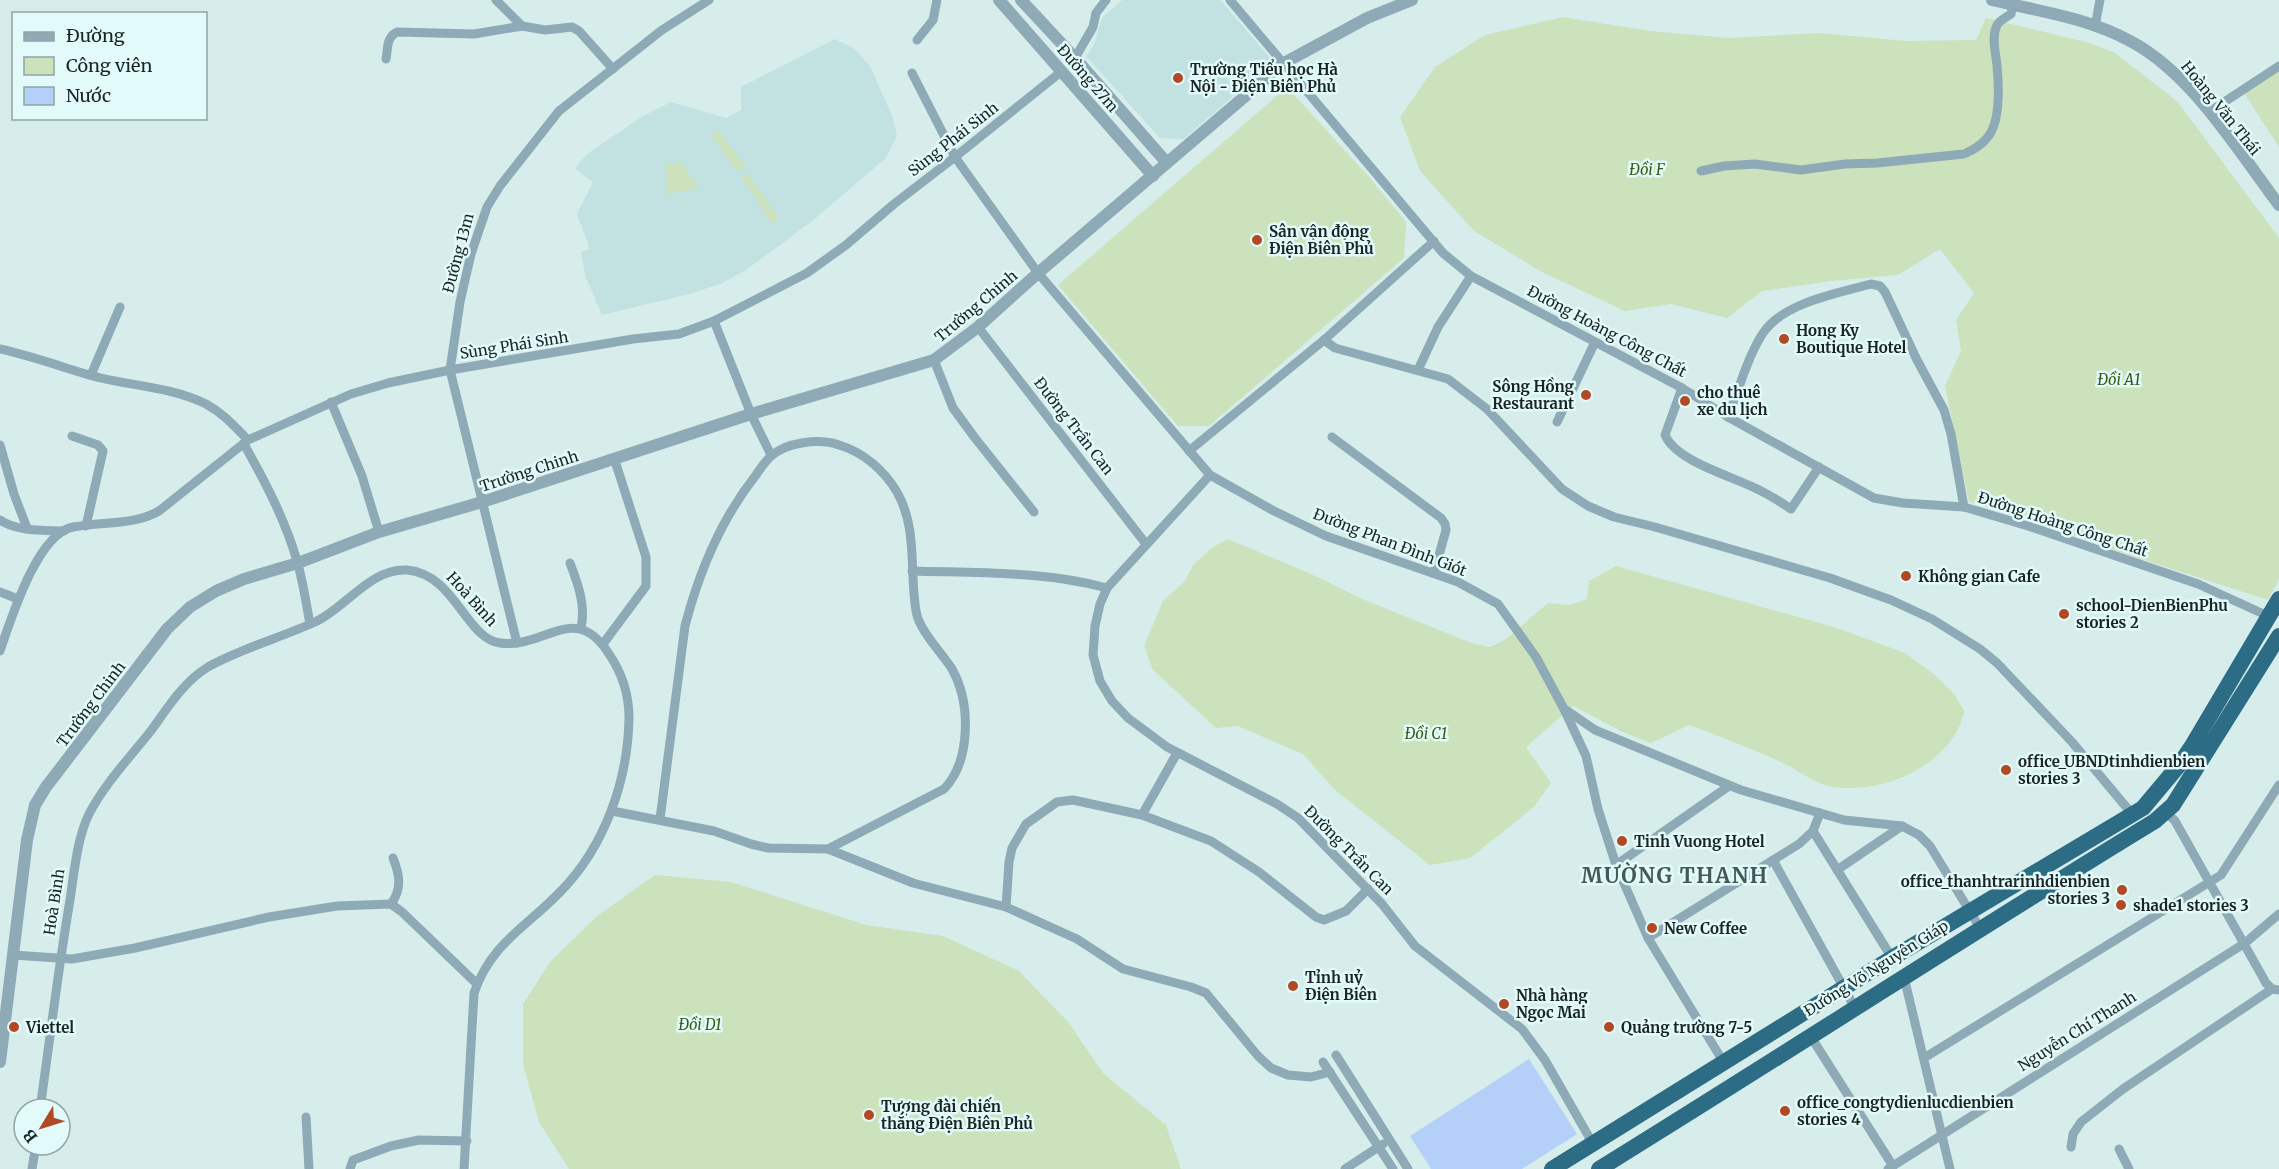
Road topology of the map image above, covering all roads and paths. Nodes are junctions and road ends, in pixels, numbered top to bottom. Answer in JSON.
{"nodes":[{"id":1,"x":496,"y":0,"type":"edge"},
{"id":2,"x":709,"y":0,"type":"edge"},
{"id":3,"x":937,"y":0,"type":"edge"},
{"id":4,"x":999,"y":0,"type":"edge"},
{"id":5,"x":1021,"y":0,"type":"edge"},
{"id":6,"x":1106,"y":0,"type":"edge"},
{"id":7,"x":1230,"y":0,"type":"edge"},
{"id":8,"x":1412,"y":0,"type":"edge"},
{"id":9,"x":1992,"y":0,"type":"edge"},
{"id":10,"x":2100,"y":0,"type":"edge"},
{"id":11,"x":2013,"y":2,"type":"edge"},
{"id":12,"x":522,"y":26,"type":"junction"},
{"id":13,"x":2095,"y":26,"type":"junction"},
{"id":14,"x":917,"y":40,"type":"dead end"},
{"id":15,"x":1076,"y":58,"type":"junction"},
{"id":16,"x":386,"y":60,"type":"dead end"},
{"id":17,"x":1284,"y":63,"type":"junction"},
{"id":18,"x":2279,"y":66,"type":"edge"},
{"id":19,"x":613,"y":69,"type":"junction"},
{"id":20,"x":1062,"y":70,"type":"junction"},
{"id":21,"x":912,"y":73,"type":"dead end"},
{"id":22,"x":1113,"y":102,"type":"junction"},
{"id":23,"x":2209,"y":112,"type":"junction"},
{"id":24,"x":1100,"y":114,"type":"junction"},
{"id":25,"x":955,"y":158,"type":"junction"},
{"id":26,"x":1167,"y":163,"type":"junction"},
{"id":27,"x":1701,"y":171,"type":"dead end"},
{"id":28,"x":1153,"y":176,"type":"junction"},
{"id":29,"x":2279,"y":205,"type":"edge"},
{"id":30,"x":1434,"y":241,"type":"junction"},
{"id":31,"x":1038,"y":273,"type":"junction"},
{"id":32,"x":1471,"y":276,"type":"junction"},
{"id":33,"x":120,"y":307,"type":"dead end"},
{"id":34,"x":714,"y":321,"type":"junction"},
{"id":35,"x":978,"y":327,"type":"junction"},
{"id":36,"x":1324,"y":340,"type":"junction"},
{"id":37,"x":1595,"y":342,"type":"junction"},
{"id":38,"x":0,"y":349,"type":"edge"},
{"id":39,"x":934,"y":360,"type":"junction"},
{"id":40,"x":450,"y":370,"type":"junction"},
{"id":41,"x":1418,"y":370,"type":"junction"},
{"id":42,"x":91,"y":375,"type":"junction"},
{"id":43,"x":1682,"y":388,"type":"junction"},
{"id":44,"x":331,"y":402,"type":"junction"},
{"id":45,"x":751,"y":414,"type":"junction"},
{"id":46,"x":1728,"y":417,"type":"junction"},
{"id":47,"x":1557,"y":422,"type":"dead end"},
{"id":48,"x":72,"y":436,"type":"dead end"},
{"id":49,"x":1332,"y":437,"type":"dead end"},
{"id":50,"x":246,"y":442,"type":"junction"},
{"id":51,"x":0,"y":446,"type":"edge"},
{"id":52,"x":1189,"y":451,"type":"junction"},
{"id":53,"x":771,"y":455,"type":"junction"},
{"id":54,"x":615,"y":461,"type":"junction"},
{"id":55,"x":1819,"y":467,"type":"junction"},
{"id":56,"x":1210,"y":475,"type":"junction"},
{"id":57,"x":482,"y":502,"type":"junction"},
{"id":58,"x":1964,"y":507,"type":"junction"},
{"id":59,"x":1034,"y":512,"type":"dead end"},
{"id":60,"x":0,"y":520,"type":"edge"},
{"id":61,"x":86,"y":526,"type":"junction"},
{"id":62,"x":27,"y":528,"type":"junction"},
{"id":63,"x":64,"y":531,"type":"junction"},
{"id":64,"x":379,"y":532,"type":"junction"},
{"id":65,"x":1146,"y":543,"type":"junction"},
{"id":66,"x":298,"y":563,"type":"junction"},
{"id":67,"x":570,"y":563,"type":"dead end"},
{"id":68,"x":912,"y":571,"type":"junction"},
{"id":69,"x":1434,"y":573,"type":"junction"},
{"id":70,"x":1107,"y":588,"type":"junction"},
{"id":71,"x":0,"y":592,"type":"edge"},
{"id":72,"x":18,"y":599,"type":"junction"},
{"id":73,"x":2279,"y":599,"type":"edge"},
{"id":74,"x":2274,"y":619,"type":"edge"},
{"id":75,"x":310,"y":624,"type":"junction"},
{"id":76,"x":581,"y":628,"type":"junction"},
{"id":77,"x":2279,"y":636,"type":"edge"},
{"id":78,"x":517,"y":643,"type":"junction"},
{"id":79,"x":603,"y":644,"type":"junction"},
{"id":80,"x":0,"y":651,"type":"edge"},
{"id":81,"x":1564,"y":709,"type":"junction"},
{"id":82,"x":1177,"y":753,"type":"junction"},
{"id":83,"x":2279,"y":785,"type":"edge"},
{"id":84,"x":1729,"y":786,"type":"junction"},
{"id":85,"x":612,"y":811,"type":"junction"},
{"id":86,"x":2166,"y":812,"type":"junction"},
{"id":87,"x":1820,"y":813,"type":"junction"},
{"id":88,"x":2132,"y":814,"type":"junction"},
{"id":89,"x":1142,"y":815,"type":"junction"},
{"id":90,"x":660,"y":819,"type":"junction"},
{"id":91,"x":1902,"y":826,"type":"junction"},
{"id":92,"x":1813,"y":831,"type":"junction"},
{"id":93,"x":828,"y":849,"type":"junction"},
{"id":94,"x":393,"y":858,"type":"dead end"},
{"id":95,"x":1773,"y":860,"type":"junction"},
{"id":96,"x":1616,"y":865,"type":"junction"},
{"id":97,"x":2043,"y":867,"type":"junction"},
{"id":98,"x":1837,"y":870,"type":"junction"},
{"id":99,"x":2209,"y":882,"type":"junction"},
{"id":100,"x":2053,"y":884,"type":"junction"},
{"id":101,"x":1368,"y":889,"type":"junction"},
{"id":102,"x":391,"y":904,"type":"junction"},
{"id":103,"x":1006,"y":907,"type":"junction"},
{"id":104,"x":1970,"y":910,"type":"junction"},
{"id":105,"x":2279,"y":914,"type":"edge"},
{"id":106,"x":1980,"y":928,"type":"junction"},
{"id":107,"x":1648,"y":938,"type":"junction"},
{"id":108,"x":2245,"y":943,"type":"junction"},
{"id":109,"x":13,"y":955,"type":"junction"},
{"id":110,"x":1892,"y":958,"type":"junction"},
{"id":111,"x":60,"y":960,"type":"junction"},
{"id":112,"x":6,"y":971,"type":"edge"},
{"id":113,"x":1904,"y":977,"type":"junction"},
{"id":114,"x":477,"y":984,"type":"junction"},
{"id":115,"x":1843,"y":988,"type":"junction"},
{"id":116,"x":2275,"y":990,"type":"edge"},
{"id":117,"x":1855,"y":1008,"type":"junction"},
{"id":118,"x":1811,"y":1037,"type":"junction"},
{"id":119,"x":1336,"y":1055,"type":"dead end"},
{"id":120,"x":1924,"y":1058,"type":"junction"},
{"id":121,"x":0,"y":1062,"type":"edge"},
{"id":122,"x":1323,"y":1062,"type":"dead end"},
{"id":123,"x":1724,"y":1063,"type":"junction"},
{"id":124,"x":1330,"y":1072,"type":"junction"},
{"id":125,"x":42,"y":1097,"type":"edge"},
{"id":126,"x":306,"y":1117,"type":"dead end"},
{"id":127,"x":1942,"y":1135,"type":"junction"},
{"id":128,"x":1390,"y":1139,"type":"junction"},
{"id":129,"x":466,"y":1142,"type":"junction"},
{"id":130,"x":1593,"y":1144,"type":"junction"},
{"id":131,"x":1379,"y":1147,"type":"junction"},
{"id":132,"x":2071,"y":1147,"type":"dead end"},
{"id":133,"x":2119,"y":1149,"type":"dead end"},
{"id":134,"x":1605,"y":1167,"type":"edge"},
{"id":135,"x":1891,"y":1167,"type":"edge"},
{"id":136,"x":309,"y":1169,"type":"edge"},
{"id":137,"x":350,"y":1169,"type":"edge"},
{"id":138,"x":464,"y":1169,"type":"edge"},
{"id":139,"x":1346,"y":1169,"type":"edge"},
{"id":140,"x":1393,"y":1169,"type":"edge"},
{"id":141,"x":1408,"y":1169,"type":"edge"},
{"id":142,"x":1552,"y":1169,"type":"edge"},
{"id":143,"x":1950,"y":1169,"type":"edge"},
{"id":144,"x":2129,"y":1169,"type":"edge"}],
"edges":[{"from":1,"to":12,"type":"street"},
{"from":2,"to":19,"type":"street","name":"Đường 13m"},
{"from":3,"to":14,"type":"street"},
{"from":4,"to":20,"type":"street","name":"Đường 27m"},
{"from":5,"to":15,"type":"street","name":"Đường 27m"},
{"from":6,"to":15,"type":"street"},
{"from":7,"to":17,"type":"street","name":"Đường Hoàng Công Chất"},
{"from":8,"to":17,"type":"street"},
{"from":9,"to":11,"type":"street","name":"Hoàng Văn Thái"},
{"from":10,"to":13,"type":"street"},
{"from":11,"to":13,"type":"street","name":"Hoàng Văn Thái"},
{"from":11,"to":27,"type":"street"},
{"from":12,"to":16,"type":"street"},
{"from":12,"to":19,"type":"street"},
{"from":13,"to":23,"type":"street","name":"Hoàng Văn Thái"},
{"from":15,"to":20,"type":"street"},
{"from":15,"to":22,"type":"street","name":"Đường 27m"},
{"from":17,"to":26,"type":"street","name":"Trường Chinh"},
{"from":17,"to":30,"type":"street","name":"Đường Hoàng Công Chất"},
{"from":18,"to":23,"type":"street"},
{"from":19,"to":40,"type":"street","name":"Đường 13m"},
{"from":20,"to":24,"type":"street","name":"Đường 27m"},
{"from":20,"to":25,"type":"street","name":"Sùng Phái Sinh"},
{"from":21,"to":25,"type":"street","name":"Đường Phan Đình Giót"},
{"from":22,"to":24,"type":"street"},
{"from":22,"to":26,"type":"street","name":"Đường 27m"},
{"from":23,"to":29,"type":"street","name":"Hoàng Văn Thái"},
{"from":24,"to":28,"type":"street","name":"Đường 27m"},
{"from":25,"to":31,"type":"street","name":"Đường Phan Đình Giót"},
{"from":25,"to":34,"type":"street","name":"Sùng Phái Sinh"},
{"from":26,"to":28,"type":"street","name":"Trường Chinh"},
{"from":28,"to":31,"type":"street","name":"Trường Chinh"},
{"from":30,"to":32,"type":"street","name":"Đường Hoàng Công Chất"},
{"from":30,"to":36,"type":"street"},
{"from":31,"to":35,"type":"street","name":"Trường Chinh"},
{"from":31,"to":52,"type":"street","name":"Đường Phan Đình Giót"},
{"from":32,"to":37,"type":"street","name":"Đường Hoàng Công Chất"},
{"from":32,"to":41,"type":"street"},
{"from":33,"to":42,"type":"street"},
{"from":34,"to":40,"type":"street","name":"Sùng Phái Sinh"},
{"from":34,"to":45,"type":"street"},
{"from":35,"to":39,"type":"street","name":"Trường Chinh"},
{"from":35,"to":65,"type":"street","name":"Đường Trần Can"},
{"from":36,"to":41,"type":"street"},
{"from":36,"to":52,"type":"street"},
{"from":37,"to":43,"type":"street","name":"Đường Hoàng Công Chất"},
{"from":37,"to":47,"type":"street"},
{"from":38,"to":42,"type":"street"},
{"from":39,"to":45,"type":"street","name":"Trường Chinh"},
{"from":39,"to":59,"type":"street"},
{"from":40,"to":44,"type":"street","name":"Sùng Phái Sinh"},
{"from":40,"to":57,"type":"street","name":"Đường 13m"},
{"from":41,"to":88,"type":"street"},
{"from":42,"to":50,"type":"street"},
{"from":43,"to":46,"type":"street","name":"Đường Hoàng Công Chất"},
{"from":43,"to":55,"type":"street"},
{"from":44,"to":50,"type":"street","name":"Sùng Phái Sinh"},
{"from":44,"to":64,"type":"street"},
{"from":45,"to":53,"type":"street"},
{"from":45,"to":54,"type":"street","name":"Trường Chinh"},
{"from":46,"to":55,"type":"street","name":"Đường Hoàng Công Chất"},
{"from":46,"to":58,"type":"street"},
{"from":48,"to":61,"type":"street"},
{"from":49,"to":69,"type":"street"},
{"from":50,"to":61,"type":"street","name":"Sùng Phái Sinh"},
{"from":50,"to":66,"type":"street"},
{"from":51,"to":62,"type":"street"},
{"from":52,"to":56,"type":"street","name":"Đường Phan Đình Giót"},
{"from":53,"to":68,"type":"street"},
{"from":53,"to":90,"type":"street"},
{"from":54,"to":57,"type":"street","name":"Trường Chinh"},
{"from":54,"to":79,"type":"street"},
{"from":55,"to":58,"type":"street","name":"Đường Hoàng Công Chất"},
{"from":56,"to":65,"type":"street","name":"Đường Trần Can"},
{"from":56,"to":69,"type":"street","name":"Đường Phan Đình Giót"},
{"from":57,"to":64,"type":"street","name":"Trường Chinh"},
{"from":57,"to":78,"type":"street","name":"Đường 13m"},
{"from":58,"to":74,"type":"street","name":"Đường Hoàng Công Chất"},
{"from":60,"to":62,"type":"street","name":"Sùng Phái Sinh"},
{"from":61,"to":63,"type":"street","name":"Sùng Phái Sinh"},
{"from":62,"to":63,"type":"street","name":"Sùng Phái Sinh"},
{"from":63,"to":72,"type":"street"},
{"from":64,"to":66,"type":"street","name":"Trường Chinh"},
{"from":65,"to":70,"type":"street","name":"Đường Trần Can"},
{"from":66,"to":75,"type":"street"},
{"from":66,"to":109,"type":"street","name":"Trường Chinh"},
{"from":67,"to":76,"type":"street"},
{"from":68,"to":70,"type":"street"},
{"from":68,"to":93,"type":"street"},
{"from":69,"to":81,"type":"street","name":"Đường Phan Đình Giót"},
{"from":70,"to":82,"type":"street","name":"Đường Trần Can"},
{"from":71,"to":72,"type":"street"},
{"from":72,"to":80,"type":"street"},
{"from":73,"to":74,"type":"highway","name":"Đường Võ Nguyên Giáp"},
{"from":74,"to":88,"type":"highway","name":"Đường Võ Nguyên Giáp"},
{"from":75,"to":78,"type":"street","name":"Hoà Bình"},
{"from":75,"to":111,"type":"street","name":"Hoà Bình"},
{"from":76,"to":78,"type":"street","name":"Hoà Bình"},
{"from":76,"to":79,"type":"street"},
{"from":77,"to":86,"type":"highway","name":"Đường Võ Nguyên Giáp"},
{"from":79,"to":85,"type":"street"},
{"from":81,"to":84,"type":"street"},
{"from":81,"to":96,"type":"street","name":"Đường Phan Đình Giót"},
{"from":82,"to":89,"type":"street"},
{"from":82,"to":101,"type":"street","name":"Đường Trần Can"},
{"from":83,"to":99,"type":"street"},
{"from":84,"to":87,"type":"street"},
{"from":84,"to":96,"type":"street"},
{"from":85,"to":90,"type":"street"},
{"from":85,"to":114,"type":"street"},
{"from":86,"to":99,"type":"street"},
{"from":86,"to":100,"type":"highway","name":"Đường Võ Nguyên Giáp"},
{"from":87,"to":91,"type":"street"},
{"from":87,"to":92,"type":"street"},
{"from":88,"to":97,"type":"highway","name":"Đường Võ Nguyên Giáp"},
{"from":89,"to":101,"type":"street"},
{"from":89,"to":103,"type":"street"},
{"from":90,"to":93,"type":"street"},
{"from":91,"to":98,"type":"street"},
{"from":91,"to":104,"type":"street"},
{"from":92,"to":95,"type":"street"},
{"from":92,"to":98,"type":"street"},
{"from":93,"to":103,"type":"street"},
{"from":94,"to":102,"type":"street"},
{"from":95,"to":107,"type":"street"},
{"from":95,"to":115,"type":"street"},
{"from":96,"to":107,"type":"street","name":"Đường Phan Đình Giót"},
{"from":97,"to":100,"type":"highway"},
{"from":97,"to":104,"type":"highway","name":"Đường Võ Nguyên Giáp"},
{"from":98,"to":110,"type":"street"},
{"from":99,"to":108,"type":"street"},
{"from":99,"to":120,"type":"street"},
{"from":100,"to":106,"type":"highway","name":"Đường Võ Nguyên Giáp"},
{"from":101,"to":130,"type":"street","name":"Đường Trần Can"},
{"from":102,"to":111,"type":"street"},
{"from":102,"to":114,"type":"street"},
{"from":103,"to":124,"type":"street"},
{"from":104,"to":106,"type":"street"},
{"from":104,"to":110,"type":"highway","name":"Đường Võ Nguyên Giáp"},
{"from":105,"to":108,"type":"street","name":"Nguyễn Chí Thanh"},
{"from":106,"to":113,"type":"highway","name":"Đường Võ Nguyên Giáp"},
{"from":107,"to":123,"type":"street","name":"Đường Phan Đình Giót"},
{"from":108,"to":116,"type":"street"},
{"from":108,"to":127,"type":"street","name":"Nguyễn Chí Thanh"},
{"from":109,"to":111,"type":"street"},
{"from":109,"to":112,"type":"street","name":"Trường Chinh"},
{"from":110,"to":113,"type":"highway"},
{"from":110,"to":115,"type":"highway","name":"Đường Võ Nguyên Giáp"},
{"from":111,"to":125,"type":"street","name":"Hoà Bình"},
{"from":112,"to":121,"type":"street","name":"Trường Chinh"},
{"from":113,"to":117,"type":"highway","name":"Đường Võ Nguyên Giáp"},
{"from":113,"to":120,"type":"street"},
{"from":114,"to":129,"type":"street"},
{"from":115,"to":117,"type":"street"},
{"from":115,"to":123,"type":"highway","name":"Đường Võ Nguyên Giáp"},
{"from":116,"to":132,"type":"street"},
{"from":117,"to":118,"type":"highway","name":"Đường Võ Nguyên Giáp"},
{"from":118,"to":134,"type":"highway","name":"Đường Võ Nguyên Giáp"},
{"from":118,"to":135,"type":"street"},
{"from":119,"to":128,"type":"street"},
{"from":120,"to":127,"type":"street"},
{"from":122,"to":124,"type":"street"},
{"from":123,"to":130,"type":"highway","name":"Đường Võ Nguyên Giáp"},
{"from":124,"to":131,"type":"street"},
{"from":126,"to":136,"type":"street"},
{"from":127,"to":135,"type":"street","name":"Nguyễn Chí Thanh"},
{"from":127,"to":143,"type":"street"},
{"from":128,"to":131,"type":"street"},
{"from":128,"to":141,"type":"street"},
{"from":129,"to":137,"type":"street"},
{"from":129,"to":138,"type":"street"},
{"from":130,"to":134,"type":"highway"},
{"from":130,"to":142,"type":"highway","name":"Đường Võ Nguyên Giáp"},
{"from":131,"to":139,"type":"street"},
{"from":131,"to":140,"type":"street"},
{"from":133,"to":144,"type":"street"}]}
